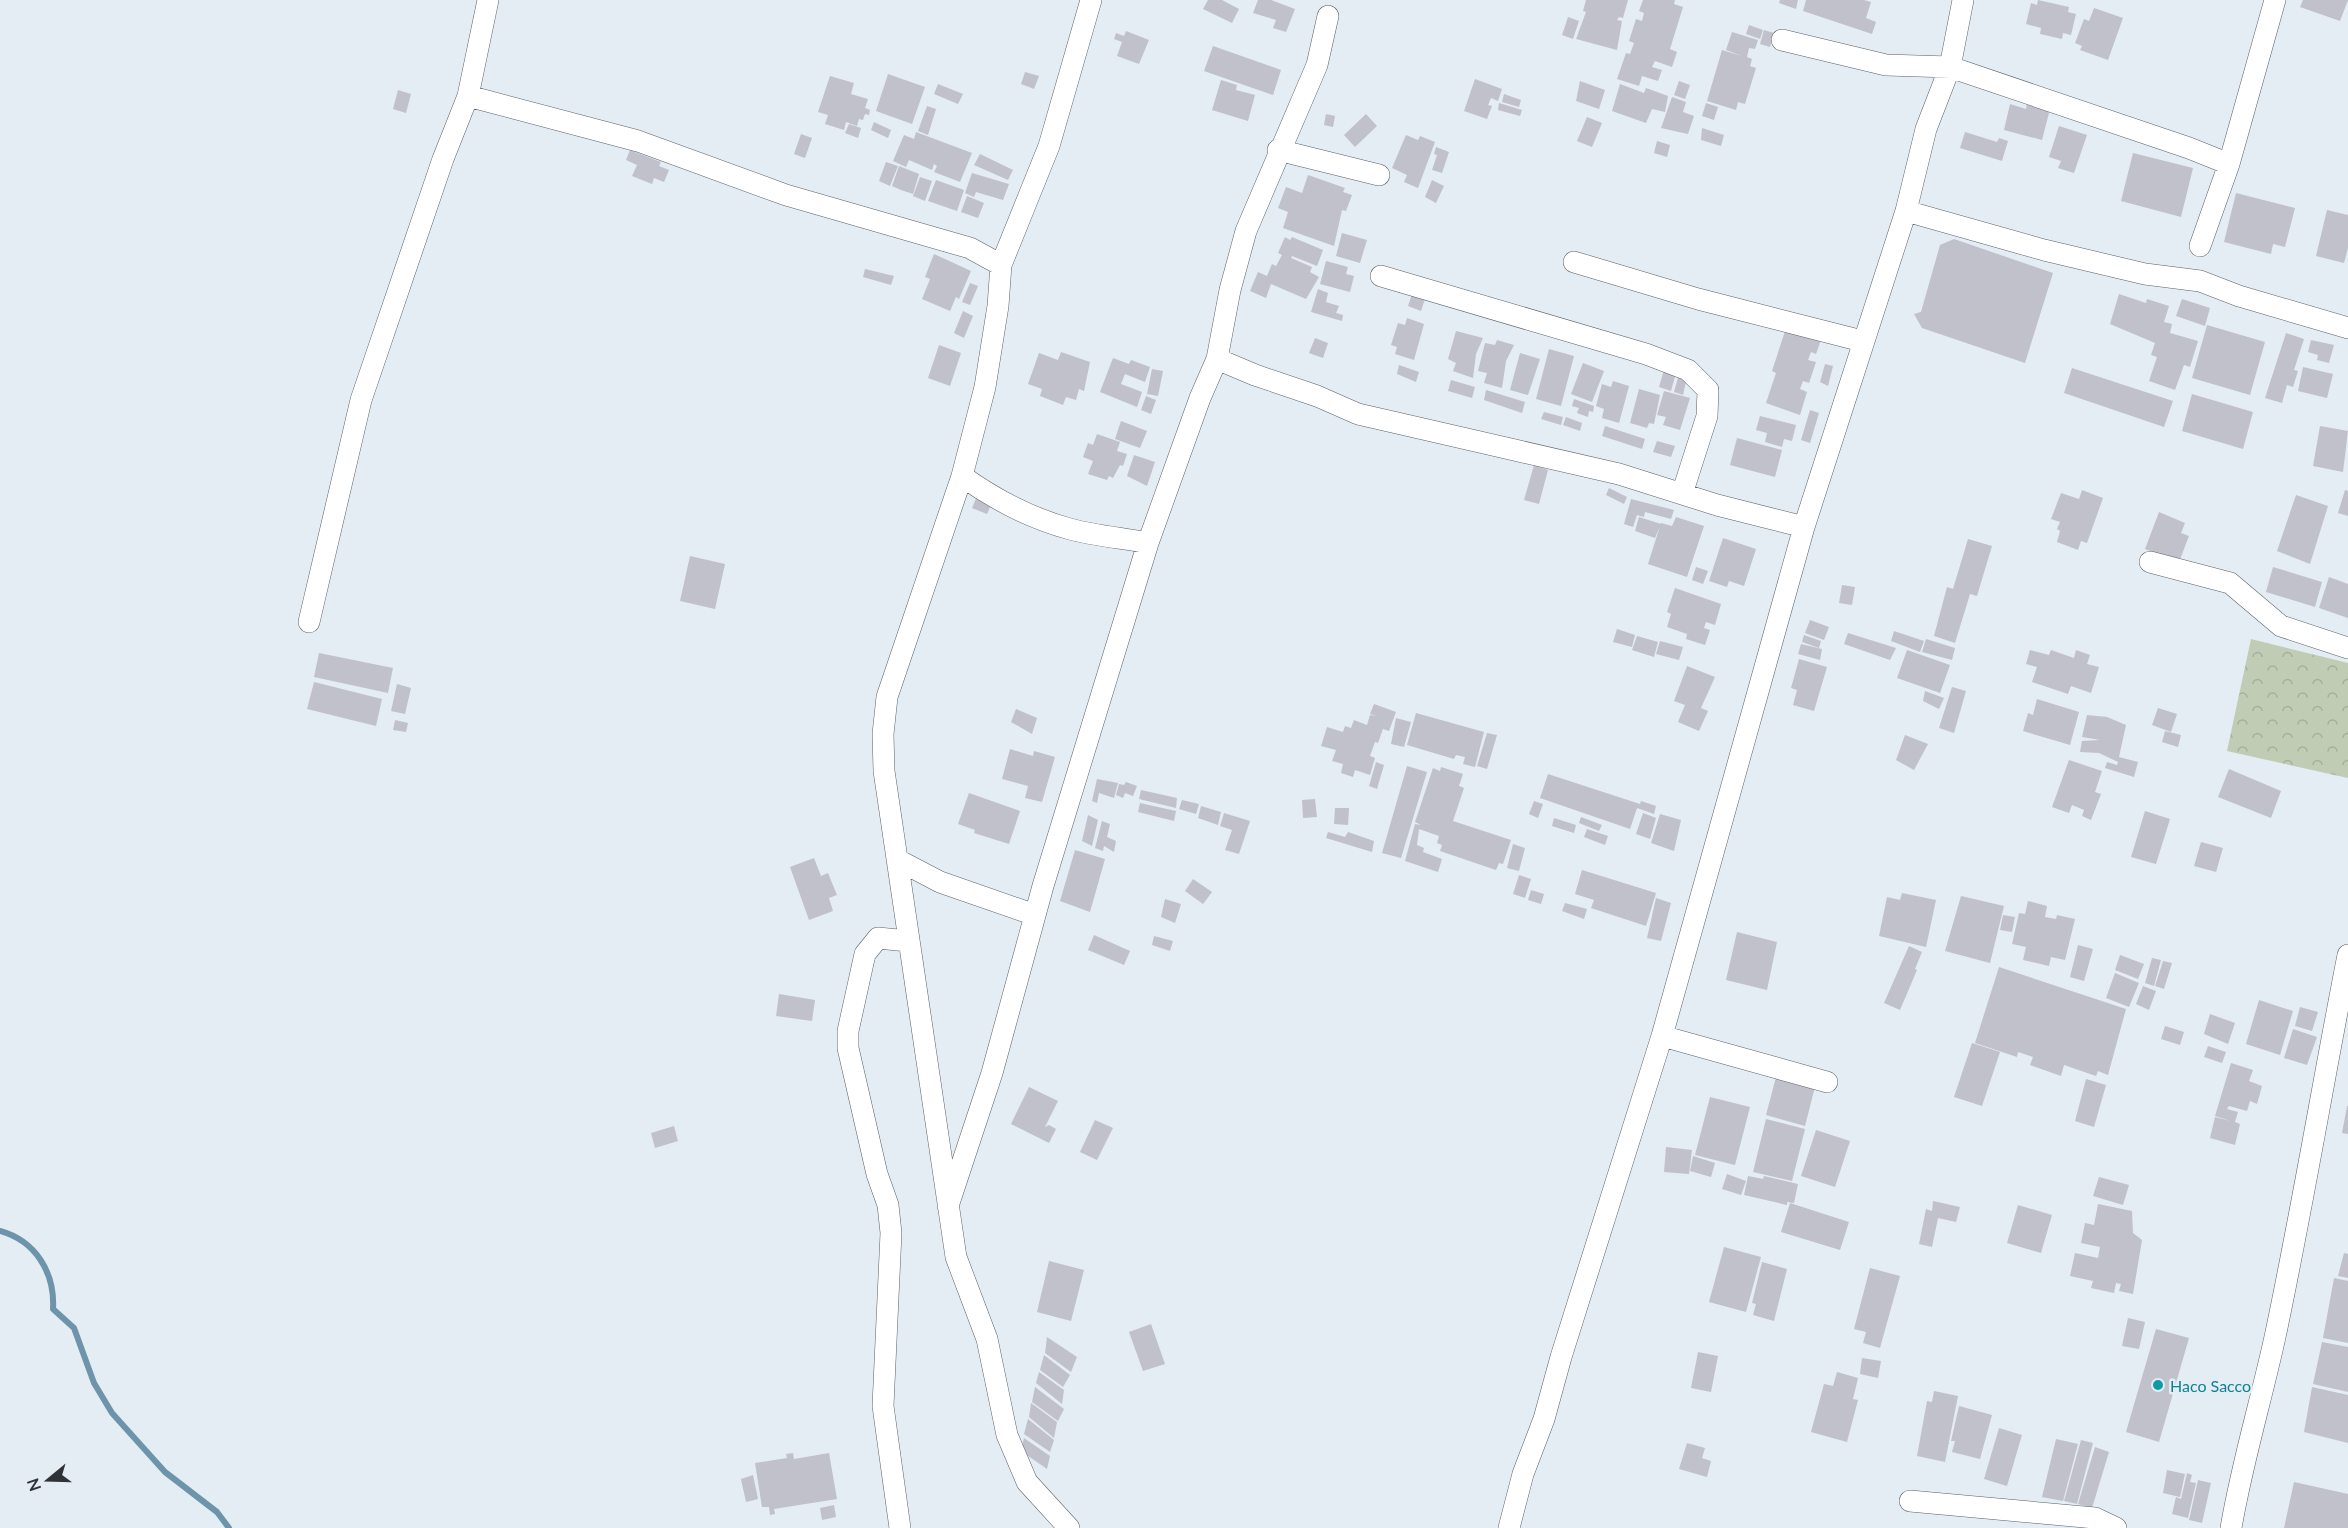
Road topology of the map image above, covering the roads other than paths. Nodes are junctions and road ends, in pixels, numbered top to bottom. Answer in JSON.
{"nodes":[{"id":1,"x":488,"y":0,"type":"edge"},
{"id":2,"x":1091,"y":0,"type":"edge"},
{"id":3,"x":1963,"y":0,"type":"edge"},
{"id":4,"x":2275,"y":0,"type":"edge"},
{"id":5,"x":1328,"y":16,"type":"dead end"},
{"id":6,"x":1782,"y":40,"type":"dead end"},
{"id":7,"x":1950,"y":67,"type":"junction"},
{"id":8,"x":468,"y":96,"type":"junction"},
{"id":9,"x":1278,"y":150,"type":"junction"},
{"id":10,"x":2229,"y":164,"type":"junction"},
{"id":11,"x":1379,"y":175,"type":"dead end"},
{"id":12,"x":1906,"y":211,"type":"junction"},
{"id":13,"x":2200,"y":246,"type":"dead end"},
{"id":14,"x":1574,"y":262,"type":"dead end"},
{"id":15,"x":1001,"y":265,"type":"junction"},
{"id":16,"x":1381,"y":276,"type":"dead end"},
{"id":17,"x":2348,"y":328,"type":"edge"},
{"id":18,"x":1862,"y":341,"type":"junction"},
{"id":19,"x":1217,"y":359,"type":"junction"},
{"id":20,"x":963,"y":476,"type":"junction"},
{"id":21,"x":1682,"y":494,"type":"junction"},
{"id":22,"x":1804,"y":527,"type":"junction"},
{"id":23,"x":1148,"y":543,"type":"junction"},
{"id":24,"x":2150,"y":562,"type":"dead end"},
{"id":25,"x":309,"y":622,"type":"dead end"},
{"id":26,"x":2348,"y":648,"type":"edge"},
{"id":27,"x":898,"y":860,"type":"junction"},
{"id":28,"x":1035,"y":915,"type":"junction"},
{"id":29,"x":908,"y":941,"type":"junction"},
{"id":30,"x":2348,"y":955,"type":"edge"},
{"id":31,"x":1662,"y":1036,"type":"junction"},
{"id":32,"x":1827,"y":1082,"type":"dead end"},
{"id":33,"x":947,"y":1209,"type":"junction"},
{"id":34,"x":1910,"y":1501,"type":"dead end"},
{"id":35,"x":900,"y":1528,"type":"edge"},
{"id":36,"x":1069,"y":1528,"type":"edge"},
{"id":37,"x":1509,"y":1528,"type":"edge"},
{"id":38,"x":2116,"y":1528,"type":"edge"},
{"id":39,"x":2231,"y":1528,"type":"edge"}],
"edges":[{"from":1,"to":8,"type":"street"},
{"from":2,"to":15,"type":"street"},
{"from":3,"to":7,"type":"street"},
{"from":4,"to":10,"type":"street"},
{"from":5,"to":9,"type":"street"},
{"from":6,"to":7,"type":"street"},
{"from":7,"to":10,"type":"street"},
{"from":7,"to":12,"type":"street"},
{"from":8,"to":15,"type":"street"},
{"from":8,"to":25,"type":"street"},
{"from":9,"to":11,"type":"street"},
{"from":9,"to":19,"type":"street"},
{"from":10,"to":13,"type":"street"},
{"from":12,"to":17,"type":"street"},
{"from":12,"to":18,"type":"street"},
{"from":14,"to":18,"type":"street"},
{"from":15,"to":20,"type":"street"},
{"from":16,"to":21,"type":"street"},
{"from":18,"to":22,"type":"street"},
{"from":19,"to":21,"type":"street"},
{"from":19,"to":23,"type":"street"},
{"from":20,"to":23,"type":"street"},
{"from":20,"to":27,"type":"street"},
{"from":21,"to":22,"type":"street"},
{"from":22,"to":31,"type":"street"},
{"from":23,"to":28,"type":"street"},
{"from":24,"to":26,"type":"street"},
{"from":27,"to":28,"type":"street"},
{"from":27,"to":29,"type":"street"},
{"from":28,"to":33,"type":"street"},
{"from":29,"to":33,"type":"street"},
{"from":29,"to":35,"type":"street"},
{"from":30,"to":39,"type":"street"},
{"from":31,"to":32,"type":"street"},
{"from":31,"to":37,"type":"street"},
{"from":33,"to":36,"type":"street"},
{"from":34,"to":38,"type":"street"}]}
